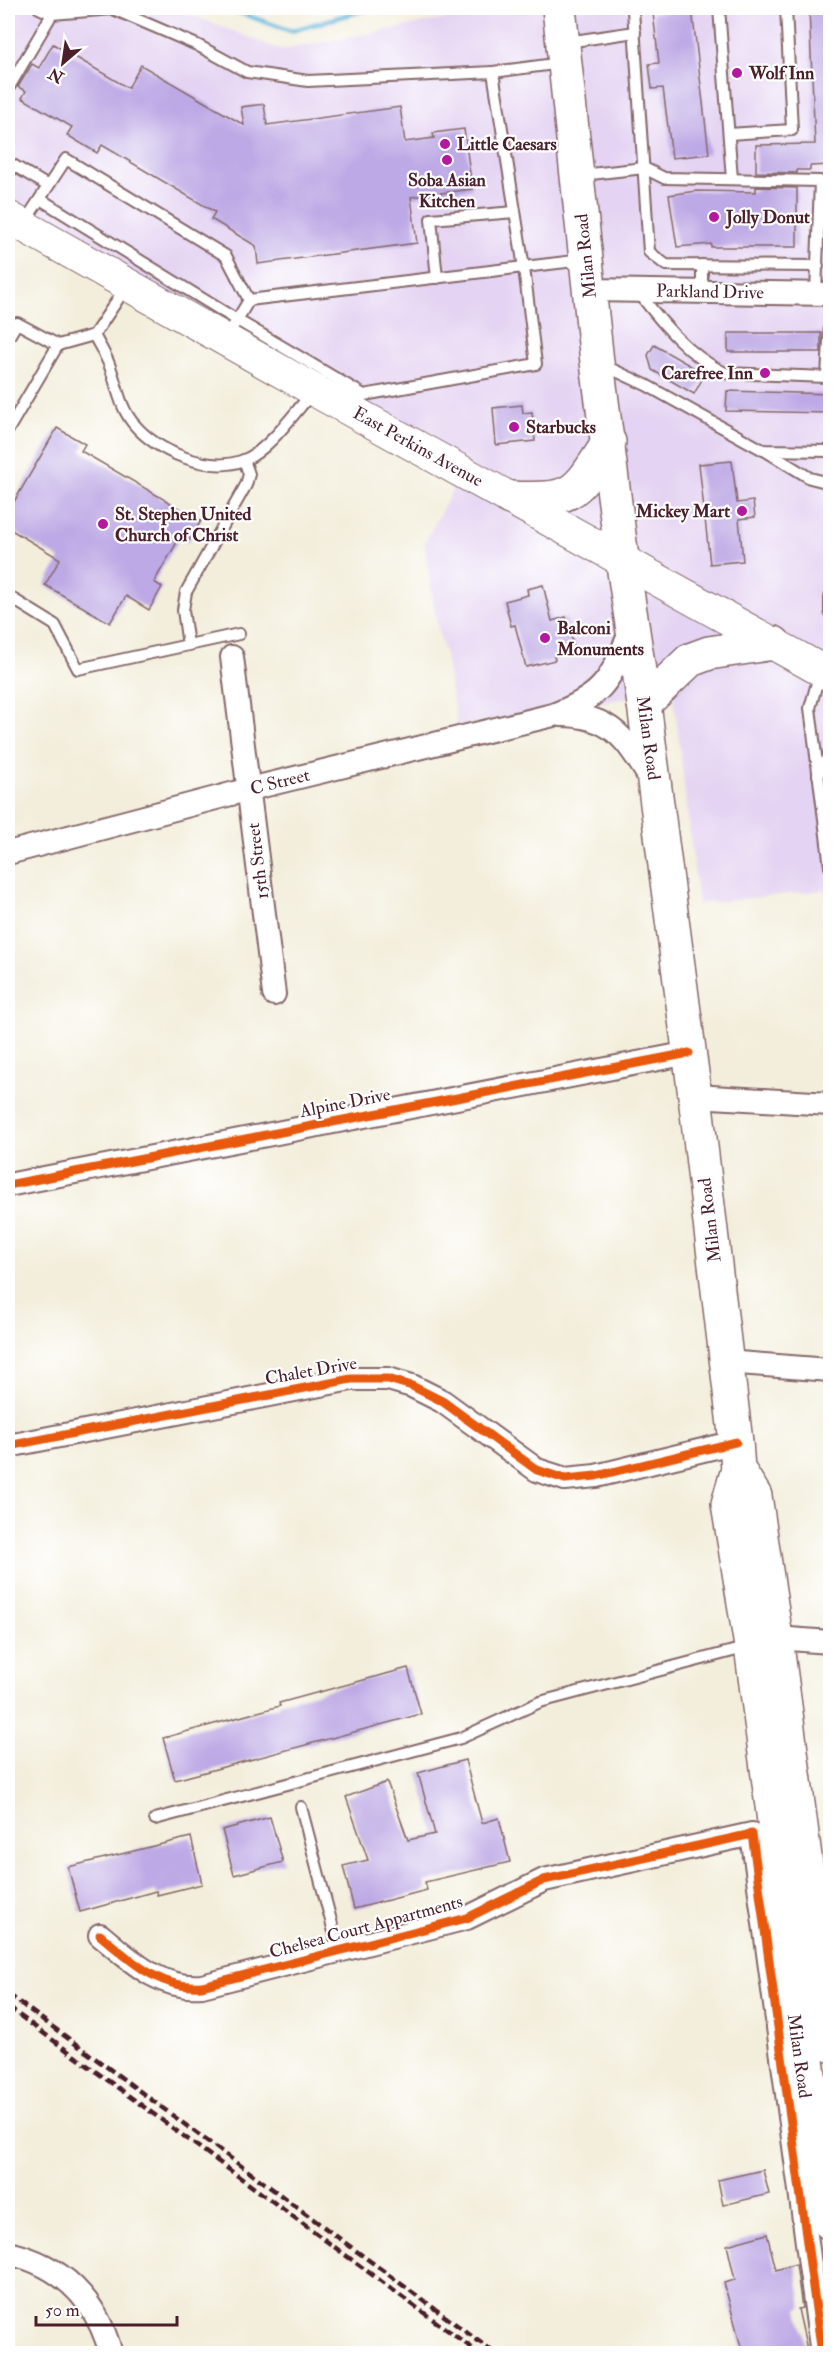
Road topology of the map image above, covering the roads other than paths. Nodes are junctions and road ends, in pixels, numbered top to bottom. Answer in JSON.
{"nodes":[{"id":1,"x":39,"y":8,"type":"edge"},
{"id":2,"x":559,"y":8,"type":"edge"},
{"id":3,"x":637,"y":8,"type":"edge"},
{"id":4,"x":719,"y":8,"type":"edge"},
{"id":5,"x":786,"y":8,"type":"edge"},
{"id":6,"x":52,"y":14,"type":"junction"},
{"id":7,"x":635,"y":32,"type":"junction"},
{"id":8,"x":564,"y":52,"type":"junction"},
{"id":9,"x":494,"y":72,"type":"junction"},
{"id":10,"x":8,"y":89,"type":"edge"},
{"id":11,"x":729,"y":134,"type":"junction"},
{"id":12,"x":8,"y":162,"type":"edge"},
{"id":13,"x":644,"y":168,"type":"junction"},
{"id":14,"x":577,"y":176,"type":"junction"},
{"id":15,"x":732,"y":179,"type":"junction"},
{"id":16,"x":48,"y":186,"type":"junction"},
{"id":17,"x":40,"y":199,"type":"junction"},
{"id":18,"x":515,"y":212,"type":"junction"},
{"id":19,"x":15,"y":221,"type":"edge"},
{"id":20,"x":702,"y":265,"type":"junction"},
{"id":21,"x":818,"y":266,"type":"junction"},
{"id":22,"x":524,"y":268,"type":"junction"},
{"id":23,"x":588,"y":275,"type":"junction"},
{"id":24,"x":437,"y":278,"type":"junction"},
{"id":25,"x":127,"y":285,"type":"junction"},
{"id":26,"x":637,"y":290,"type":"junction"},
{"id":27,"x":702,"y":293,"type":"junction"},
{"id":28,"x":824,"y":294,"type":"edge"},
{"id":29,"x":249,"y":300,"type":"junction"},
{"id":30,"x":831,"y":323,"type":"edge"},
{"id":31,"x":231,"y":330,"type":"junction"},
{"id":32,"x":94,"y":335,"type":"junction"},
{"id":33,"x":8,"y":338,"type":"edge"},
{"id":34,"x":58,"y":345,"type":"junction"},
{"id":35,"x":597,"y":362,"type":"junction"},
{"id":36,"x":314,"y":390,"type":"junction"},
{"id":37,"x":8,"y":430,"type":"edge"},
{"id":38,"x":609,"y":442,"type":"junction"},
{"id":39,"x":763,"y":450,"type":"junction"},
{"id":40,"x":831,"y":451,"type":"edge"},
{"id":41,"x":244,"y":460,"type":"junction"},
{"id":42,"x":831,"y":483,"type":"edge"},
{"id":43,"x":510,"y":498,"type":"junction"},
{"id":44,"x":622,"y":558,"type":"junction"},
{"id":45,"x":8,"y":596,"type":"edge"},
{"id":46,"x":831,"y":597,"type":"edge"},
{"id":47,"x":831,"y":613,"type":"edge"},
{"id":48,"x":633,"y":629,"type":"junction"},
{"id":49,"x":239,"y":634,"type":"dead end"},
{"id":50,"x":774,"y":643,"type":"junction"},
{"id":51,"x":188,"y":645,"type":"junction"},
{"id":52,"x":232,"y":657,"type":"dead end"},
{"id":53,"x":826,"y":672,"type":"edge"},
{"id":54,"x":644,"y":704,"type":"junction"},
{"id":55,"x":554,"y":715,"type":"junction"},
{"id":56,"x":831,"y":753,"type":"edge"},
{"id":57,"x":818,"y":775,"type":"junction"},
{"id":58,"x":654,"y":785,"type":"junction"},
{"id":59,"x":250,"y":789,"type":"junction"},
{"id":60,"x":829,"y":836,"type":"edge"},
{"id":61,"x":8,"y":853,"type":"edge"},
{"id":62,"x":831,"y":867,"type":"edge"},
{"id":63,"x":274,"y":994,"type":"dead end"},
{"id":64,"x":689,"y":1053,"type":"junction"},
{"id":65,"x":695,"y":1096,"type":"junction"},
{"id":66,"x":831,"y":1104,"type":"edge"},
{"id":67,"x":8,"y":1185,"type":"edge"},
{"id":68,"x":726,"y":1362,"type":"junction"},
{"id":69,"x":831,"y":1370,"type":"edge"},
{"id":70,"x":8,"y":1446,"type":"edge"},
{"id":71,"x":737,"y":1456,"type":"junction"},
{"id":72,"x":831,"y":1642,"type":"edge"},
{"id":73,"x":761,"y":1652,"type":"junction"},
{"id":74,"x":808,"y":1762,"type":"joint"},
{"id":75,"x":301,"y":1807,"type":"dead end"},
{"id":76,"x":155,"y":1819,"type":"dead end"},
{"id":77,"x":752,"y":1834,"type":"junction"},
{"id":78,"x":828,"y":1897,"type":"edge"},
{"id":79,"x":831,"y":1932,"type":"edge"},
{"id":80,"x":100,"y":1935,"type":"dead end"},
{"id":81,"x":339,"y":1951,"type":"junction"},
{"id":82,"x":831,"y":2045,"type":"edge"},
{"id":83,"x":831,"y":2223,"type":"edge"},
{"id":84,"x":8,"y":2253,"type":"edge"},
{"id":85,"x":111,"y":2354,"type":"edge"},
{"id":86,"x":822,"y":2354,"type":"edge"}],
"edges":[{"from":1,"to":6,"type":"lane"},
{"from":2,"to":8,"type":"main road","name":"Milan Road"},
{"from":3,"to":7,"type":"lane"},
{"from":4,"to":11,"type":"lane"},
{"from":5,"to":11,"type":"lane"},
{"from":6,"to":9,"type":"lane"},
{"from":6,"to":10,"type":"lane"},
{"from":7,"to":8,"type":"lane"},
{"from":7,"to":13,"type":"lane"},
{"from":8,"to":9,"type":"lane"},
{"from":8,"to":14,"type":"main road","name":"Milan Road"},
{"from":9,"to":18,"type":"lane"},
{"from":11,"to":15,"type":"lane"},
{"from":12,"to":16,"type":"lane"},
{"from":13,"to":14,"type":"lane"},
{"from":13,"to":15,"type":"lane"},
{"from":13,"to":20,"type":"lane"},
{"from":14,"to":23,"type":"main road","name":"Milan Road"},
{"from":15,"to":21,"type":"lane"},
{"from":16,"to":17,"type":"lane"},
{"from":16,"to":29,"type":"lane"},
{"from":17,"to":19,"type":"lane"},
{"from":17,"to":31,"type":"lane"},
{"from":18,"to":22,"type":"lane"},
{"from":18,"to":24,"type":"lane"},
{"from":19,"to":25,"type":"main road","name":"East Perkins Avenue"},
{"from":20,"to":21,"type":"lane"},
{"from":20,"to":27,"type":"lane"},
{"from":21,"to":28,"type":"lane"},
{"from":22,"to":23,"type":"lane"},
{"from":22,"to":24,"type":"lane"},
{"from":22,"to":31,"type":"lane"},
{"from":23,"to":26,"type":"street","name":"Parkland Drive"},
{"from":23,"to":35,"type":"main road","name":"Milan Road"},
{"from":24,"to":29,"type":"lane"},
{"from":25,"to":31,"type":"main road","name":"East Perkins Avenue"},
{"from":25,"to":32,"type":"lane"},
{"from":26,"to":27,"type":"street","name":"Parkland Drive"},
{"from":26,"to":30,"type":"lane"},
{"from":27,"to":28,"type":"street","name":"Parkland Drive"},
{"from":29,"to":31,"type":"lane"},
{"from":31,"to":36,"type":"main road","name":"East Perkins Avenue"},
{"from":32,"to":34,"type":"lane"},
{"from":32,"to":41,"type":"lane"},
{"from":33,"to":34,"type":"lane"},
{"from":34,"to":37,"type":"lane"},
{"from":35,"to":38,"type":"main road","name":"Milan Road"},
{"from":35,"to":39,"type":"lane"},
{"from":36,"to":41,"type":"lane"},
{"from":36,"to":43,"type":"main road","name":"East Perkins Avenue"},
{"from":38,"to":43,"type":"main road"},
{"from":38,"to":44,"type":"main road","name":"Milan Road"},
{"from":39,"to":40,"type":"lane"},
{"from":39,"to":42,"type":"lane"},
{"from":41,"to":51,"type":"lane"},
{"from":43,"to":44,"type":"main road","name":"East Perkins Avenue"},
{"from":44,"to":48,"type":"main road","name":"Milan Road"},
{"from":44,"to":50,"type":"main road","name":"East Perkins Avenue"},
{"from":45,"to":51,"type":"lane"},
{"from":46,"to":47,"type":"lane"},
{"from":48,"to":54,"type":"main road","name":"Milan Road"},
{"from":48,"to":55,"type":"street","name":"C Street"},
{"from":49,"to":51,"type":"lane"},
{"from":50,"to":53,"type":"main road","name":"East Perkins Avenue"},
{"from":50,"to":54,"type":"main road"},
{"from":52,"to":59,"type":"street","name":"15th Street"},
{"from":53,"to":57,"type":"lane"},
{"from":54,"to":58,"type":"main road","name":"Milan Road"},
{"from":55,"to":58,"type":"street","name":"C Street"},
{"from":55,"to":59,"type":"street","name":"C Street"},
{"from":56,"to":57,"type":"lane"},
{"from":57,"to":60,"type":"lane"},
{"from":58,"to":64,"type":"main road","name":"Milan Road"},
{"from":59,"to":61,"type":"street","name":"C Street"},
{"from":59,"to":63,"type":"street","name":"15th Street"},
{"from":60,"to":62,"type":"lane"},
{"from":64,"to":65,"type":"main road","name":"Milan Road"},
{"from":64,"to":67,"type":"street","name":"Alpine Drive"},
{"from":65,"to":66,"type":"street"},
{"from":65,"to":68,"type":"main road","name":"Milan Road"},
{"from":68,"to":69,"type":"street"},
{"from":68,"to":71,"type":"main road","name":"Milan Road"},
{"from":70,"to":71,"type":"street","name":"Chalet Drive"},
{"from":71,"to":73,"type":"main road","name":"Milan Road"},
{"from":72,"to":73,"type":"street"},
{"from":73,"to":74,"type":"main road"},
{"from":73,"to":76,"type":"lane"},
{"from":73,"to":77,"type":"main road"},
{"from":73,"to":82,"type":"main road","name":"Milan Road"},
{"from":73,"to":83,"type":"main road","name":"Milan Road"},
{"from":74,"to":78,"type":"street"},
{"from":75,"to":81,"type":"lane"},
{"from":77,"to":81,"type":"street","name":"Chelsea Court Appartments"},
{"from":77,"to":86,"type":"street","name":"Milan Road"},
{"from":78,"to":79,"type":"street"},
{"from":80,"to":81,"type":"street","name":"Chelsea Court Appartments"},
{"from":84,"to":85,"type":"street"}]}
